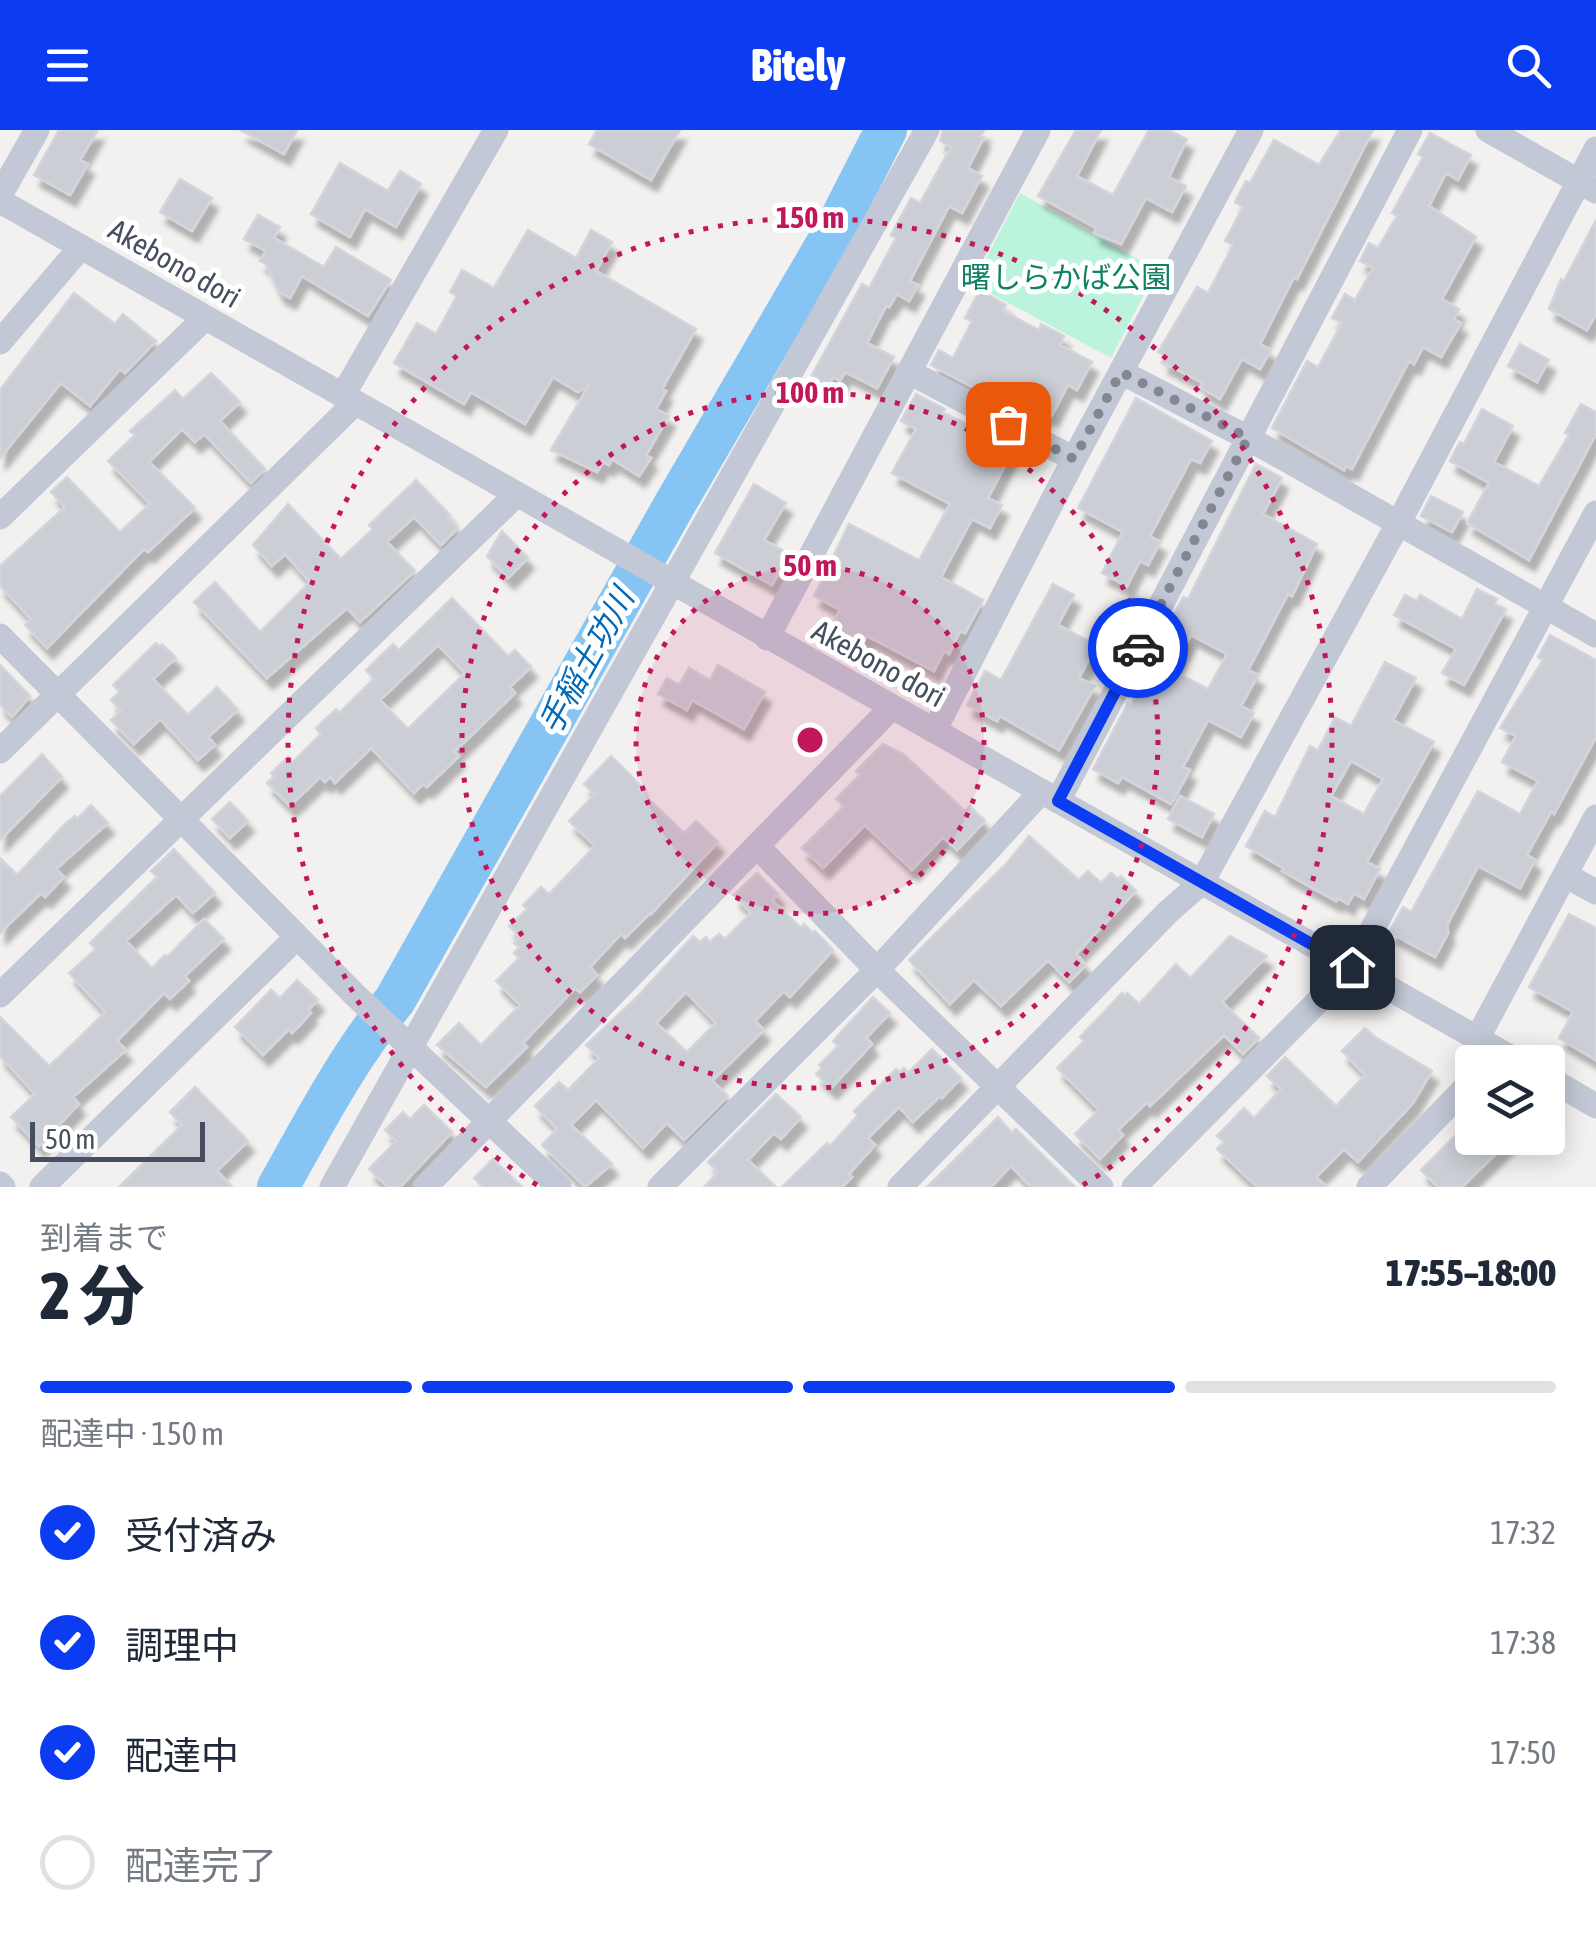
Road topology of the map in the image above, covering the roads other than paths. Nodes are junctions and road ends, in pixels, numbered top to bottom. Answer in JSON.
{"nodes":[{"id":1,"x":37,"y":130,"type":"edge"},
{"id":2,"x":496,"y":130,"type":"edge"},
{"id":3,"x":927,"y":130,"type":"edge"},
{"id":4,"x":1038,"y":130,"type":"edge"},
{"id":5,"x":1251,"y":130,"type":"edge"},
{"id":6,"x":1410,"y":130,"type":"edge"},
{"id":7,"x":1488,"y":130,"type":"edge"},
{"id":8,"x":1596,"y":149,"type":"edge"},
{"id":9,"x":1587,"y":186,"type":"edge"},
{"id":10,"x":0,"y":198,"type":"edge"},
{"id":11,"x":81,"y":247,"type":"junction"},
{"id":12,"x":206,"y":318,"type":"junction"},
{"id":13,"x":0,"y":342,"type":"edge"},
{"id":14,"x":909,"y":372,"type":"junction"},
{"id":15,"x":1121,"y":372,"type":"junction"},
{"id":16,"x":349,"y":399,"type":"junction"},
{"id":17,"x":1248,"y":438,"type":"junction"},
{"id":18,"x":1074,"y":459,"type":"junction"},
{"id":19,"x":516,"y":495,"type":"junction"},
{"id":20,"x":1596,"y":513,"type":"edge"},
{"id":21,"x":0,"y":517,"type":"edge"},
{"id":22,"x":1398,"y":524,"type":"junction"},
{"id":23,"x":667,"y":582,"type":"junction"},
{"id":24,"x":1546,"y":607,"type":"junction"},
{"id":25,"x":1596,"y":635,"type":"edge"},
{"id":26,"x":0,"y":636,"type":"edge"},
{"id":27,"x":766,"y":638,"type":"junction"},
{"id":28,"x":58,"y":694,"type":"junction"},
{"id":29,"x":891,"y":708,"type":"junction"},
{"id":30,"x":934,"y":731,"type":"junction"},
{"id":31,"x":0,"y":751,"type":"edge"},
{"id":32,"x":1049,"y":796,"type":"junction"},
{"id":33,"x":1596,"y":816,"type":"edge"},
{"id":34,"x":181,"y":819,"type":"junction"},
{"id":35,"x":757,"y":846,"type":"junction"},
{"id":36,"x":1565,"y":874,"type":"junction"},
{"id":37,"x":1202,"y":882,"type":"junction"},
{"id":38,"x":1596,"y":892,"type":"edge"},
{"id":39,"x":297,"y":936,"type":"junction"},
{"id":40,"x":1352,"y":967,"type":"junction"},
{"id":41,"x":877,"y":970,"type":"junction"},
{"id":42,"x":0,"y":995,"type":"edge"},
{"id":43,"x":1478,"y":1038,"type":"junction"},
{"id":44,"x":403,"y":1041,"type":"junction"},
{"id":45,"x":1487,"y":1045,"type":"edge"},
{"id":46,"x":998,"y":1086,"type":"junction"},
{"id":47,"x":1565,"y":1087,"type":"edge"},
{"id":48,"x":1455,"y":1098,"type":"edge"},
{"id":49,"x":1595,"y":1102,"type":"edge"},
{"id":50,"x":491,"y":1119,"type":"junction"},
{"id":51,"x":42,"y":1187,"type":"edge"},
{"id":52,"x":332,"y":1187,"type":"edge"},
{"id":53,"x":425,"y":1187,"type":"edge"},
{"id":54,"x":560,"y":1187,"type":"edge"},
{"id":55,"x":660,"y":1187,"type":"edge"},
{"id":56,"x":900,"y":1187,"type":"edge"},
{"id":57,"x":1101,"y":1187,"type":"edge"},
{"id":58,"x":1134,"y":1187,"type":"edge"},
{"id":59,"x":1369,"y":1187,"type":"edge"}],
"edges":[{"from":1,"to":10,"type":"street"},
{"from":2,"to":16,"type":"street"},
{"from":3,"to":23,"type":"street"},
{"from":4,"to":14,"type":"street"},
{"from":5,"to":15,"type":"street"},
{"from":6,"to":17,"type":"street"},
{"from":7,"to":9,"type":"street"},
{"from":8,"to":9,"type":"street"},
{"from":9,"to":22,"type":"street"},
{"from":10,"to":11,"type":"street","name":"Akebono dori"},
{"from":11,"to":12,"type":"street","name":"Akebono dori"},
{"from":11,"to":13,"type":"street"},
{"from":12,"to":16,"type":"street","name":"Akebono dori"},
{"from":12,"to":21,"type":"street"},
{"from":14,"to":18,"type":"street"},
{"from":14,"to":27,"type":"street"},
{"from":15,"to":17,"type":"street"},
{"from":15,"to":18,"type":"street"},
{"from":16,"to":19,"type":"street","name":"Akebono dori"},
{"from":16,"to":28,"type":"street"},
{"from":17,"to":22,"type":"street"},
{"from":17,"to":32,"type":"street"},
{"from":18,"to":30,"type":"street"},
{"from":19,"to":23,"type":"street","name":"Akebono dori"},
{"from":19,"to":34,"type":"street"},
{"from":20,"to":24,"type":"street"},
{"from":22,"to":24,"type":"street"},
{"from":22,"to":37,"type":"street"},
{"from":23,"to":27,"type":"street","name":"Akebono dori"},
{"from":23,"to":44,"type":"street"},
{"from":24,"to":25,"type":"street"},
{"from":24,"to":40,"type":"street"},
{"from":26,"to":28,"type":"street"},
{"from":27,"to":29,"type":"street","name":"Akebono dori"},
{"from":28,"to":31,"type":"street"},
{"from":28,"to":34,"type":"street"},
{"from":29,"to":30,"type":"street","name":"Akebono dori"},
{"from":29,"to":35,"type":"street"},
{"from":30,"to":32,"type":"street","name":"Akebono dori"},
{"from":32,"to":37,"type":"street","name":"Akebono dori"},
{"from":32,"to":41,"type":"street"},
{"from":33,"to":36,"type":"street"},
{"from":34,"to":39,"type":"street"},
{"from":34,"to":42,"type":"street"},
{"from":35,"to":41,"type":"street"},
{"from":35,"to":50,"type":"street"},
{"from":36,"to":38,"type":"street"},
{"from":36,"to":43,"type":"street"},
{"from":37,"to":40,"type":"street","name":"Akebono dori"},
{"from":37,"to":46,"type":"street"},
{"from":39,"to":44,"type":"street"},
{"from":39,"to":51,"type":"street"},
{"from":40,"to":43,"type":"street","name":"Akebono dori"},
{"from":40,"to":58,"type":"street"},
{"from":41,"to":46,"type":"street"},
{"from":41,"to":55,"type":"street"},
{"from":43,"to":45,"type":"street","name":"Akebono dori"},
{"from":44,"to":50,"type":"street"},
{"from":44,"to":52,"type":"street"},
{"from":46,"to":56,"type":"street"},
{"from":46,"to":57,"type":"street"},
{"from":47,"to":49,"type":"street"},
{"from":48,"to":59,"type":"street"},
{"from":50,"to":53,"type":"street"},
{"from":50,"to":54,"type":"street"}]}
